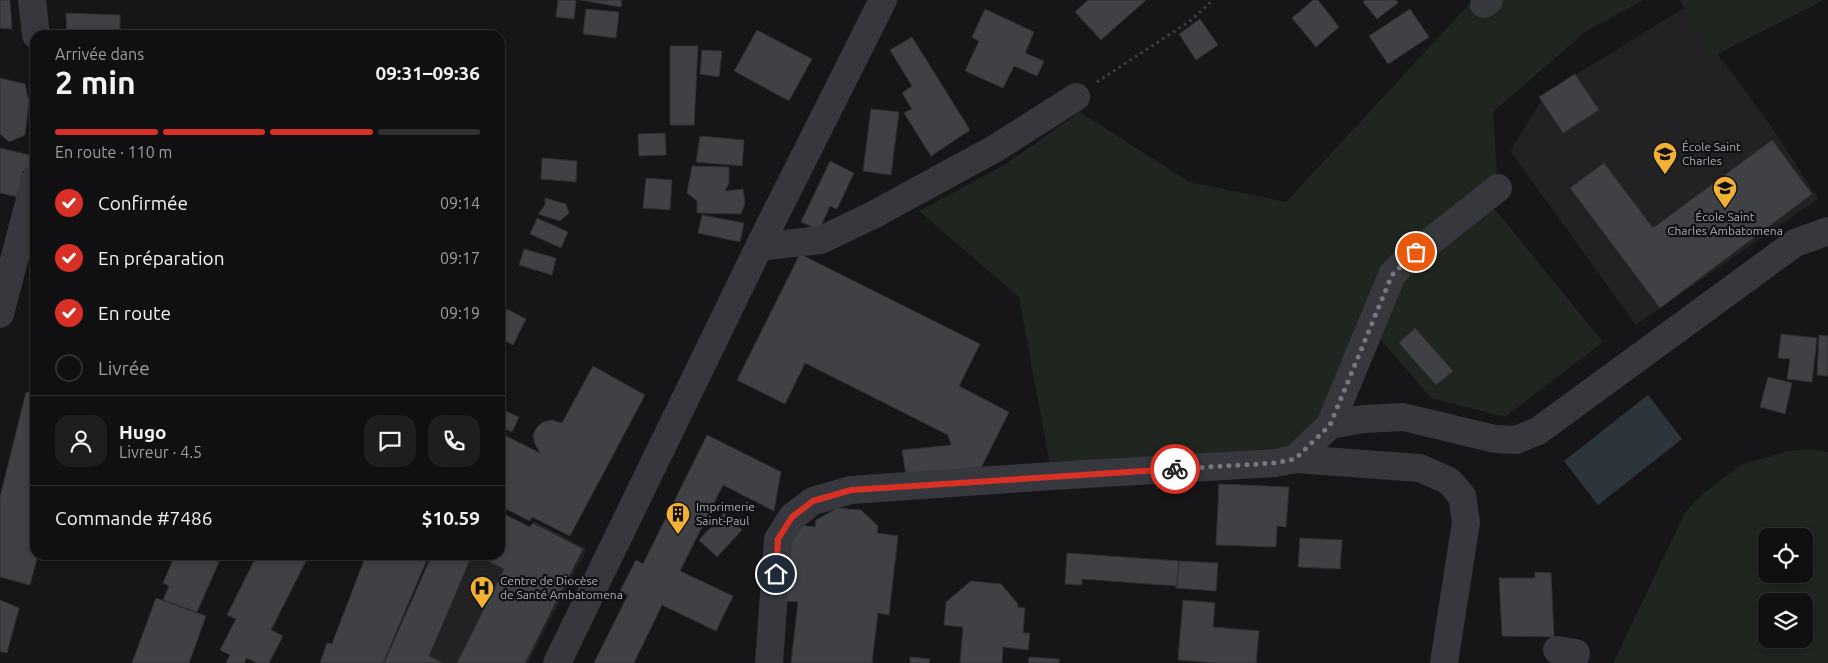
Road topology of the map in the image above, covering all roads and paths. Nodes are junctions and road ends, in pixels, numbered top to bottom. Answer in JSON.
{"nodes":[{"id":1,"x":32,"y":0,"type":"edge"},
{"id":2,"x":883,"y":0,"type":"edge"},
{"id":3,"x":1212,"y":0,"type":"edge"},
{"id":4,"x":35,"y":30,"type":"edge"},
{"id":5,"x":1076,"y":97,"type":"joint"},
{"id":6,"x":1498,"y":188,"type":"dead end"},
{"id":7,"x":30,"y":199,"type":"edge"},
{"id":8,"x":1828,"y":231,"type":"edge"},
{"id":9,"x":759,"y":247,"type":"junction"},
{"id":10,"x":0,"y":314,"type":"edge"},
{"id":11,"x":1330,"y":425,"type":"junction"},
{"id":12,"x":1295,"y":459,"type":"junction"},
{"id":13,"x":557,"y":663,"type":"edge"},
{"id":14,"x":769,"y":663,"type":"edge"},
{"id":15,"x":1444,"y":663,"type":"edge"}],
"edges":[{"from":1,"to":4,"type":"street"},
{"from":2,"to":9,"type":"street"},
{"from":3,"to":5,"type":"path"},
{"from":5,"to":9,"type":"street"},
{"from":6,"to":11,"type":"street"},
{"from":7,"to":10,"type":"street"},
{"from":8,"to":11,"type":"street"},
{"from":9,"to":13,"type":"street"},
{"from":11,"to":12,"type":"street"},
{"from":12,"to":14,"type":"street"},
{"from":12,"to":15,"type":"street"}]}
